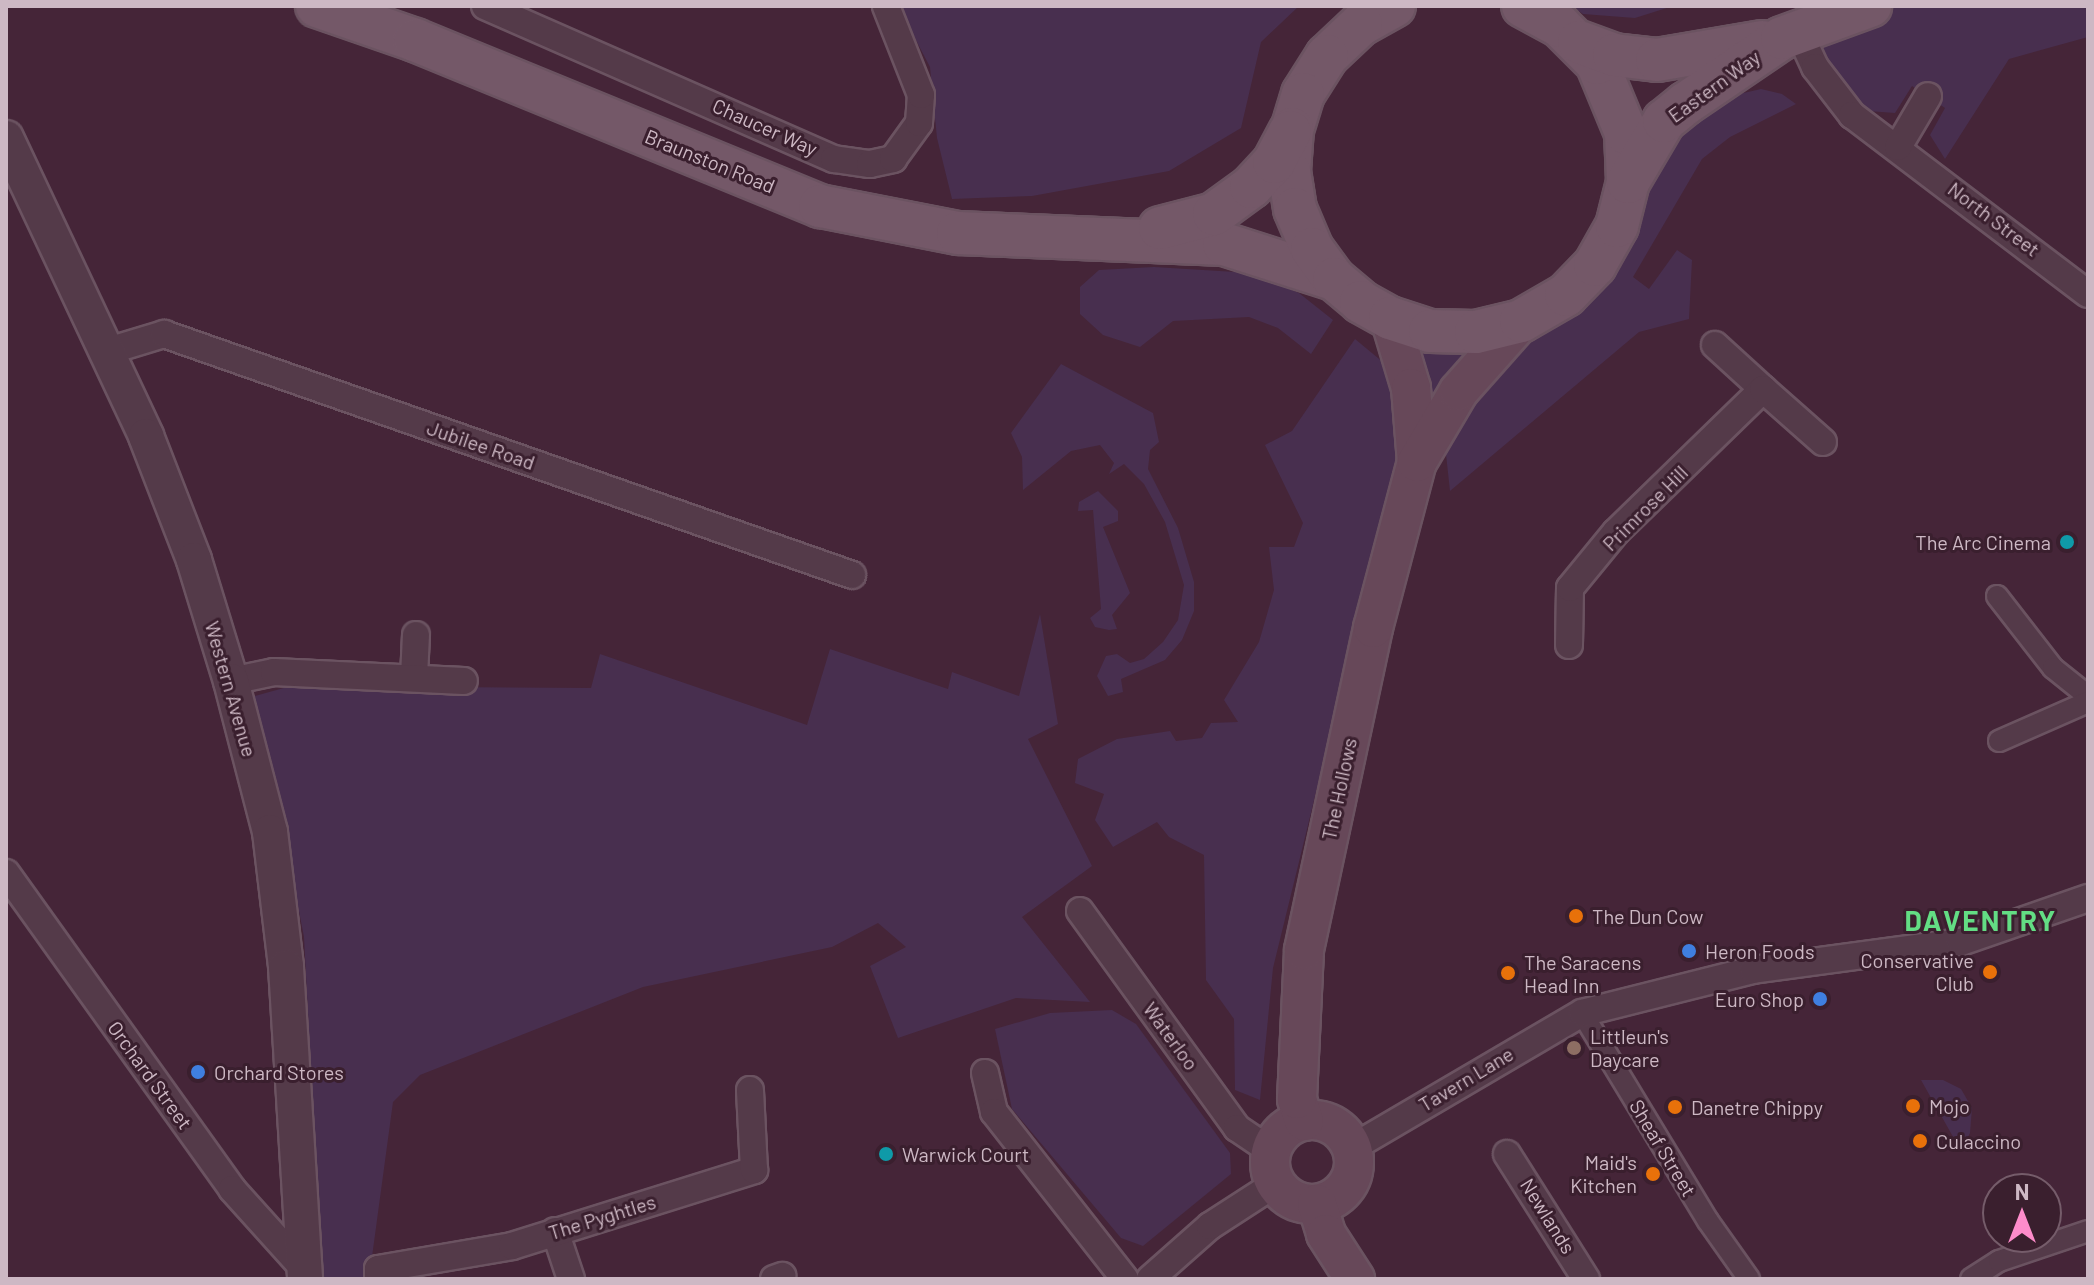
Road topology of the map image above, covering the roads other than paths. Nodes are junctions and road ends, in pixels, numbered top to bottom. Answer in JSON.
{"nodes":[{"id":1,"x":485,"y":6,"type":"edge"},
{"id":2,"x":886,"y":6,"type":"edge"},
{"id":3,"x":1394,"y":6,"type":"edge"},
{"id":4,"x":1523,"y":6,"type":"edge"},
{"id":5,"x":1870,"y":6,"type":"edge"},
{"id":6,"x":324,"y":7,"type":"edge"},
{"id":7,"x":1560,"y":25,"type":"edge"},
{"id":8,"x":1790,"y":34,"type":"junction"},
{"id":9,"x":1928,"y":96,"type":"dead end"},
{"id":10,"x":1292,"y":129,"type":"junction"},
{"id":11,"x":6,"y":138,"type":"edge"},
{"id":12,"x":1898,"y":147,"type":"junction"},
{"id":13,"x":1628,"y":182,"type":"junction"},
{"id":14,"x":1120,"y":238,"type":"junction"},
{"id":15,"x":1334,"y":279,"type":"junction"},
{"id":16,"x":2088,"y":294,"type":"edge"},
{"id":17,"x":1390,"y":318,"type":"junction"},
{"id":18,"x":1521,"y":321,"type":"junction"},
{"id":19,"x":1715,"y":345,"type":"dead end"},
{"id":20,"x":108,"y":351,"type":"junction"},
{"id":21,"x":1763,"y":389,"type":"junction"},
{"id":22,"x":1823,"y":442,"type":"dead end"},
{"id":23,"x":1417,"y":462,"type":"junction"},
{"id":24,"x":852,"y":575,"type":"dead end"},
{"id":25,"x":1997,"y":596,"type":"dead end"},
{"id":26,"x":416,"y":635,"type":"dead end"},
{"id":27,"x":1569,"y":645,"type":"dead end"},
{"id":28,"x":414,"y":677,"type":"junction"},
{"id":29,"x":231,"y":681,"type":"junction"},
{"id":30,"x":464,"y":681,"type":"dead end"},
{"id":31,"x":2088,"y":699,"type":"edge"},
{"id":32,"x":1999,"y":741,"type":"dead end"},
{"id":33,"x":6,"y":873,"type":"edge"},
{"id":34,"x":2088,"y":898,"type":"edge"},
{"id":35,"x":1080,"y":911,"type":"dead end"},
{"id":36,"x":1582,"y":1013,"type":"junction"},
{"id":37,"x":985,"y":1073,"type":"dead end"},
{"id":38,"x":750,"y":1090,"type":"dead end"},
{"id":39,"x":1304,"y":1121,"type":"junction"},
{"id":40,"x":1352,"y":1148,"type":"junction"},
{"id":41,"x":1507,"y":1154,"type":"dead end"},
{"id":42,"x":1273,"y":1168,"type":"junction"},
{"id":43,"x":1317,"y":1204,"type":"junction"},
{"id":44,"x":555,"y":1231,"type":"junction"},
{"id":45,"x":2088,"y":1231,"type":"edge"},
{"id":46,"x":305,"y":1274,"type":"edge"},
{"id":47,"x":378,"y":1279,"type":"edge"},
{"id":48,"x":571,"y":1279,"type":"edge"},
{"id":49,"x":1125,"y":1279,"type":"edge"},
{"id":50,"x":1150,"y":1279,"type":"edge"},
{"id":51,"x":1355,"y":1279,"type":"edge"},
{"id":52,"x":1586,"y":1279,"type":"edge"},
{"id":53,"x":1749,"y":1279,"type":"edge"},
{"id":54,"x":1971,"y":1279,"type":"edge"}],
"edges":[{"from":1,"to":2,"type":"street","name":"Chaucer Way"},
{"from":3,"to":10,"type":"main road"},
{"from":4,"to":7,"type":"main road","name":"Eastern Way"},
{"from":5,"to":8,"type":"main road","name":"Eastern Way"},
{"from":6,"to":14,"type":"main road","name":"Braunston Road"},
{"from":7,"to":8,"type":"main road","name":"Eastern Way"},
{"from":7,"to":13,"type":"main road"},
{"from":8,"to":12,"type":"street","name":"North Street"},
{"from":8,"to":13,"type":"main road","name":"Eastern Way"},
{"from":9,"to":12,"type":"street"},
{"from":10,"to":14,"type":"main road","name":"Braunston Road"},
{"from":10,"to":15,"type":"main road"},
{"from":11,"to":20,"type":"street","name":"Western Avenue"},
{"from":12,"to":16,"type":"street","name":"North Street"},
{"from":13,"to":18,"type":"main road"},
{"from":14,"to":15,"type":"main road","name":"Braunston Road"},
{"from":15,"to":17,"type":"main road"},
{"from":17,"to":18,"type":"main road"},
{"from":17,"to":23,"type":"main road"},
{"from":18,"to":23,"type":"main road"},
{"from":19,"to":21,"type":"street"},
{"from":20,"to":24,"type":"street","name":"Jubilee Road"},
{"from":20,"to":29,"type":"street","name":"Western Avenue"},
{"from":21,"to":22,"type":"street"},
{"from":21,"to":27,"type":"street","name":"Primrose Hill"},
{"from":23,"to":39,"type":"main road","name":"The Hollows"},
{"from":25,"to":31,"type":"street"},
{"from":26,"to":28,"type":"street"},
{"from":28,"to":29,"type":"street"},
{"from":28,"to":30,"type":"street"},
{"from":29,"to":46,"type":"street","name":"Western Avenue"},
{"from":31,"to":32,"type":"street"},
{"from":33,"to":46,"type":"street","name":"Orchard Street"},
{"from":34,"to":36,"type":"street","name":"Tavern Lane"},
{"from":35,"to":42,"type":"street","name":"Waterloo"},
{"from":36,"to":40,"type":"street","name":"Tavern Lane"},
{"from":36,"to":53,"type":"street","name":"Sheaf Street"},
{"from":37,"to":49,"type":"street"},
{"from":38,"to":44,"type":"street","name":"The Pyghtles"},
{"from":39,"to":40,"type":"main road"},
{"from":39,"to":42,"type":"main road"},
{"from":40,"to":43,"type":"main road"},
{"from":41,"to":52,"type":"street","name":"Newlands"},
{"from":42,"to":43,"type":"main road"},
{"from":42,"to":50,"type":"street"},
{"from":43,"to":51,"type":"main road"},
{"from":44,"to":47,"type":"street","name":"The Pyghtles"},
{"from":44,"to":48,"type":"street"},
{"from":45,"to":54,"type":"street"}]}
